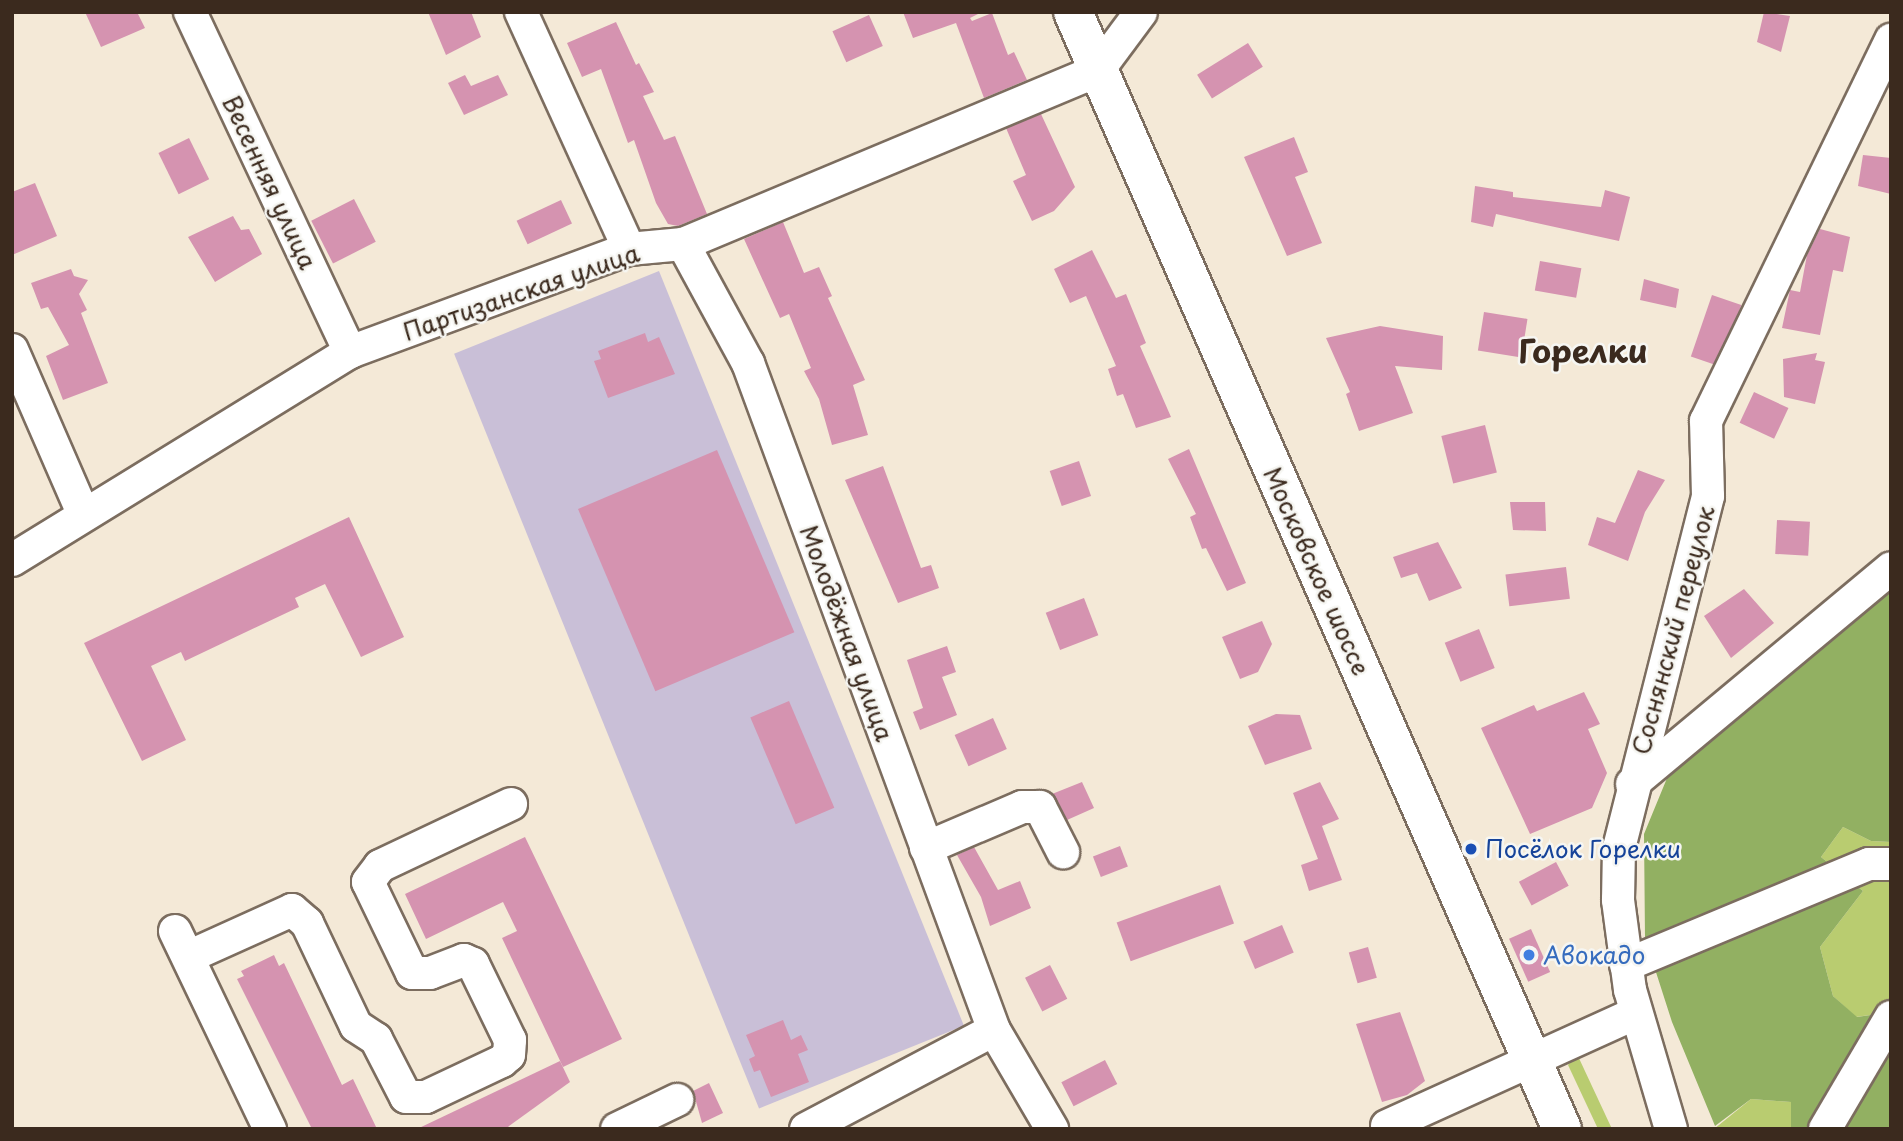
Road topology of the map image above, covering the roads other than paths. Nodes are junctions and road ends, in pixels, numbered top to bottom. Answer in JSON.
{"nodes":[{"id":1,"x":190,"y":12,"type":"edge"},
{"id":2,"x":521,"y":12,"type":"edge"},
{"id":3,"x":1073,"y":12,"type":"edge"},
{"id":4,"x":1143,"y":13,"type":"edge"},
{"id":5,"x":1891,"y":40,"type":"edge"},
{"id":6,"x":1098,"y":70,"type":"junction"},
{"id":7,"x":683,"y":244,"type":"junction"},
{"id":8,"x":628,"y":249,"type":"junction"},
{"id":9,"x":12,"y":350,"type":"edge"},
{"id":10,"x":350,"y":352,"type":"junction"},
{"id":11,"x":83,"y":513,"type":"junction"},
{"id":12,"x":12,"y":560,"type":"edge"},
{"id":13,"x":1891,"y":568,"type":"edge"},
{"id":14,"x":1632,"y":784,"type":"junction"},
{"id":15,"x":511,"y":804,"type":"dead end"},
{"id":16,"x":926,"y":848,"type":"junction"},
{"id":17,"x":1063,"y":852,"type":"dead end"},
{"id":18,"x":1891,"y":864,"type":"edge"},
{"id":19,"x":1626,"y":965,"type":"junction"},
{"id":20,"x":1636,"y":1013,"type":"junction"},
{"id":21,"x":1891,"y":1017,"type":"edge"},
{"id":22,"x":994,"y":1030,"type":"junction"},
{"id":23,"x":1533,"y":1061,"type":"junction"},
{"id":24,"x":677,"y":1100,"type":"dead end"},
{"id":25,"x":1387,"y":1126,"type":"dead end"},
{"id":26,"x":270,"y":1129,"type":"edge"},
{"id":27,"x":617,"y":1129,"type":"edge"},
{"id":28,"x":806,"y":1129,"type":"edge"},
{"id":29,"x":1052,"y":1129,"type":"edge"},
{"id":30,"x":1563,"y":1129,"type":"edge"},
{"id":31,"x":1671,"y":1129,"type":"edge"},
{"id":32,"x":1825,"y":1129,"type":"edge"}],
"edges":[{"from":1,"to":10,"type":"street","name":"Весенняя улица"},
{"from":2,"to":8,"type":"street"},
{"from":3,"to":6,"type":"main road","name":"Московское шоссе"},
{"from":4,"to":6,"type":"street"},
{"from":5,"to":14,"type":"street","name":"Соснянский переулок"},
{"from":6,"to":7,"type":"street","name":"Партизанская улица"},
{"from":6,"to":23,"type":"main road","name":"Московское шоссе"},
{"from":7,"to":8,"type":"street","name":"Партизанская улица"},
{"from":7,"to":16,"type":"street","name":"Молодёжная улица"},
{"from":8,"to":10,"type":"street","name":"Партизанская улица"},
{"from":9,"to":11,"type":"street"},
{"from":10,"to":11,"type":"street","name":"Партизанская улица"},
{"from":11,"to":12,"type":"street","name":"Партизанская улица"},
{"from":13,"to":14,"type":"street"},
{"from":14,"to":19,"type":"street","name":"Соснянский переулок"},
{"from":15,"to":26,"type":"street"},
{"from":16,"to":17,"type":"street"},
{"from":16,"to":22,"type":"street","name":"Молодёжная улица"},
{"from":18,"to":19,"type":"street"},
{"from":19,"to":20,"type":"street","name":"Соснянский переулок"},
{"from":20,"to":23,"type":"street"},
{"from":20,"to":31,"type":"street","name":"Соснянский переулок"},
{"from":21,"to":32,"type":"street"},
{"from":22,"to":28,"type":"street"},
{"from":22,"to":29,"type":"street","name":"Молодёжная улица"},
{"from":23,"to":25,"type":"street"},
{"from":23,"to":30,"type":"main road","name":"Московское шоссе"},
{"from":24,"to":27,"type":"street"}]}
